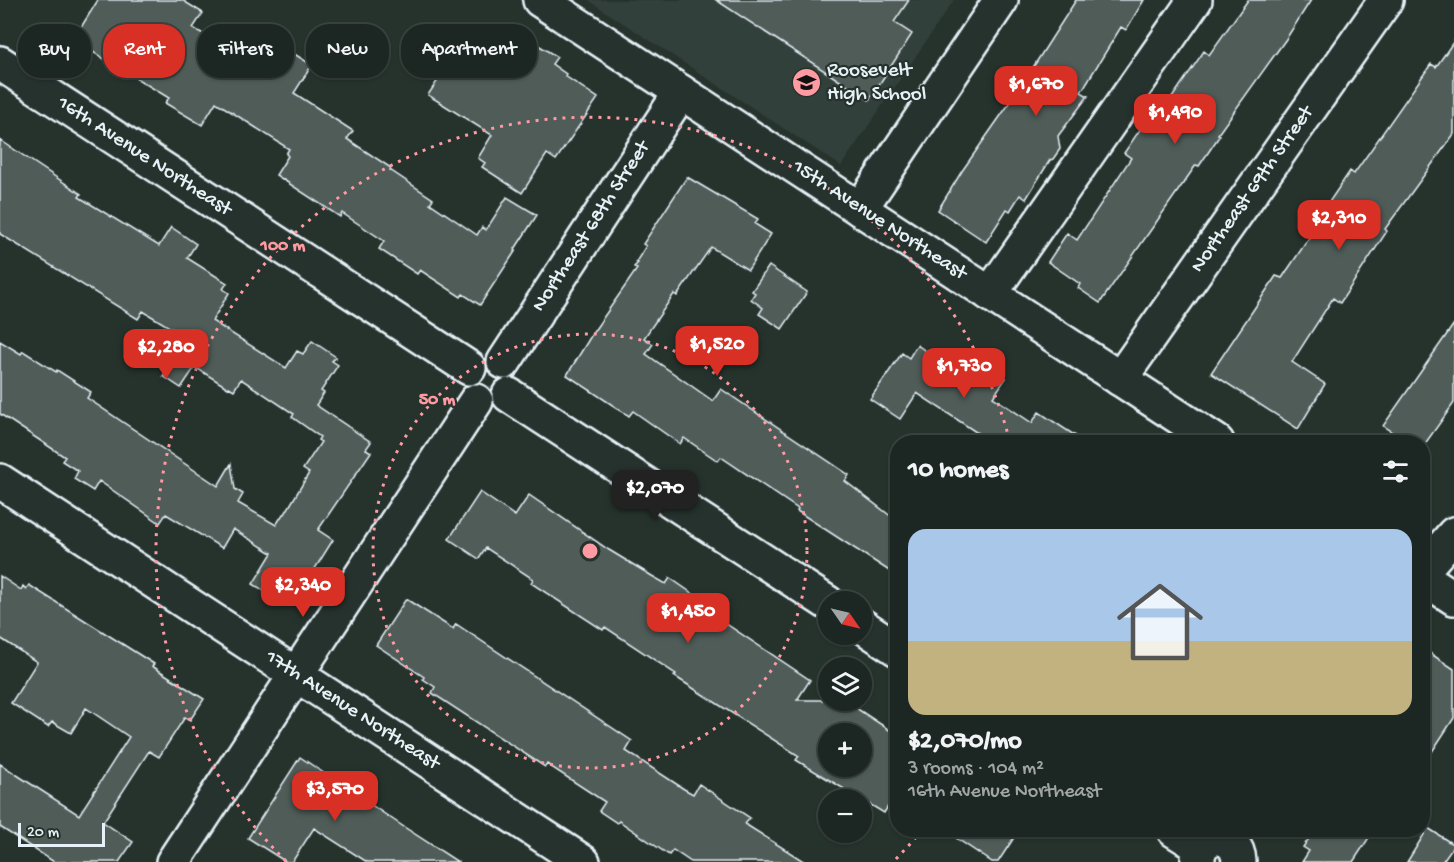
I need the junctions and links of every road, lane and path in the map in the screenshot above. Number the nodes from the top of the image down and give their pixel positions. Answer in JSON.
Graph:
{"nodes":[{"id":1,"x":540,"y":0,"type":"edge"},
{"id":2,"x":1001,"y":0,"type":"edge"},
{"id":3,"x":1195,"y":0,"type":"edge"},
{"id":4,"x":1386,"y":0,"type":"edge"},
{"id":5,"x":0,"y":63,"type":"edge"},
{"id":6,"x":681,"y":92,"type":"junction"},
{"id":7,"x":860,"y":209,"type":"junction"},
{"id":8,"x":990,"y":294,"type":"junction"},
{"id":9,"x":504,"y":362,"type":"junction"},
{"id":10,"x":470,"y":368,"type":"junction"},
{"id":11,"x":1120,"y":379,"type":"junction"},
{"id":12,"x":510,"y":395,"type":"junction"},
{"id":13,"x":476,"y":401,"type":"junction"},
{"id":14,"x":1206,"y":435,"type":"edge"},
{"id":15,"x":0,"y":481,"type":"edge"},
{"id":16,"x":1454,"y":534,"type":"edge"},
{"id":17,"x":1430,"y":562,"type":"edge"},
{"id":18,"x":1430,"y":582,"type":"edge"},
{"id":19,"x":818,"y":596,"type":"edge"},
{"id":20,"x":1454,"y":598,"type":"edge"},
{"id":21,"x":872,"y":632,"type":"edge"},
{"id":22,"x":890,"y":644,"type":"edge"},
{"id":23,"x":296,"y":675,"type":"junction"},
{"id":24,"x":1192,"y":837,"type":"edge"},
{"id":25,"x":1222,"y":849,"type":"edge"},
{"id":26,"x":173,"y":862,"type":"edge"},
{"id":27,"x":583,"y":862,"type":"edge"}],
"edges":[{"from":1,"to":6,"type":"street","name":"15th Avenue Northeast"},
{"from":2,"to":7,"type":"street"},
{"from":3,"to":8,"type":"street"},
{"from":4,"to":11,"type":"street","name":"Northeast 69th Street"},
{"from":5,"to":10,"type":"street","name":"16th Avenue Northeast"},
{"from":6,"to":7,"type":"street","name":"15th Avenue Northeast"},
{"from":6,"to":9,"type":"street","name":"Northeast 68th Street"},
{"from":7,"to":8,"type":"street","name":"15th Avenue Northeast"},
{"from":8,"to":11,"type":"street","name":"15th Avenue Northeast"},
{"from":9,"to":10,"type":"street"},
{"from":9,"to":12,"type":"street"},
{"from":10,"to":13,"type":"street"},
{"from":11,"to":14,"type":"street","name":"15th Avenue Northeast"},
{"from":12,"to":13,"type":"street"},
{"from":12,"to":19,"type":"street"},
{"from":13,"to":23,"type":"street"},
{"from":15,"to":23,"type":"street","name":"17th Avenue Northeast"},
{"from":16,"to":17,"type":"street"},
{"from":18,"to":20,"type":"street"},
{"from":21,"to":22,"type":"street"},
{"from":23,"to":26,"type":"street"},
{"from":23,"to":27,"type":"street","name":"17th Avenue Northeast"},
{"from":24,"to":25,"type":"street"}]}
